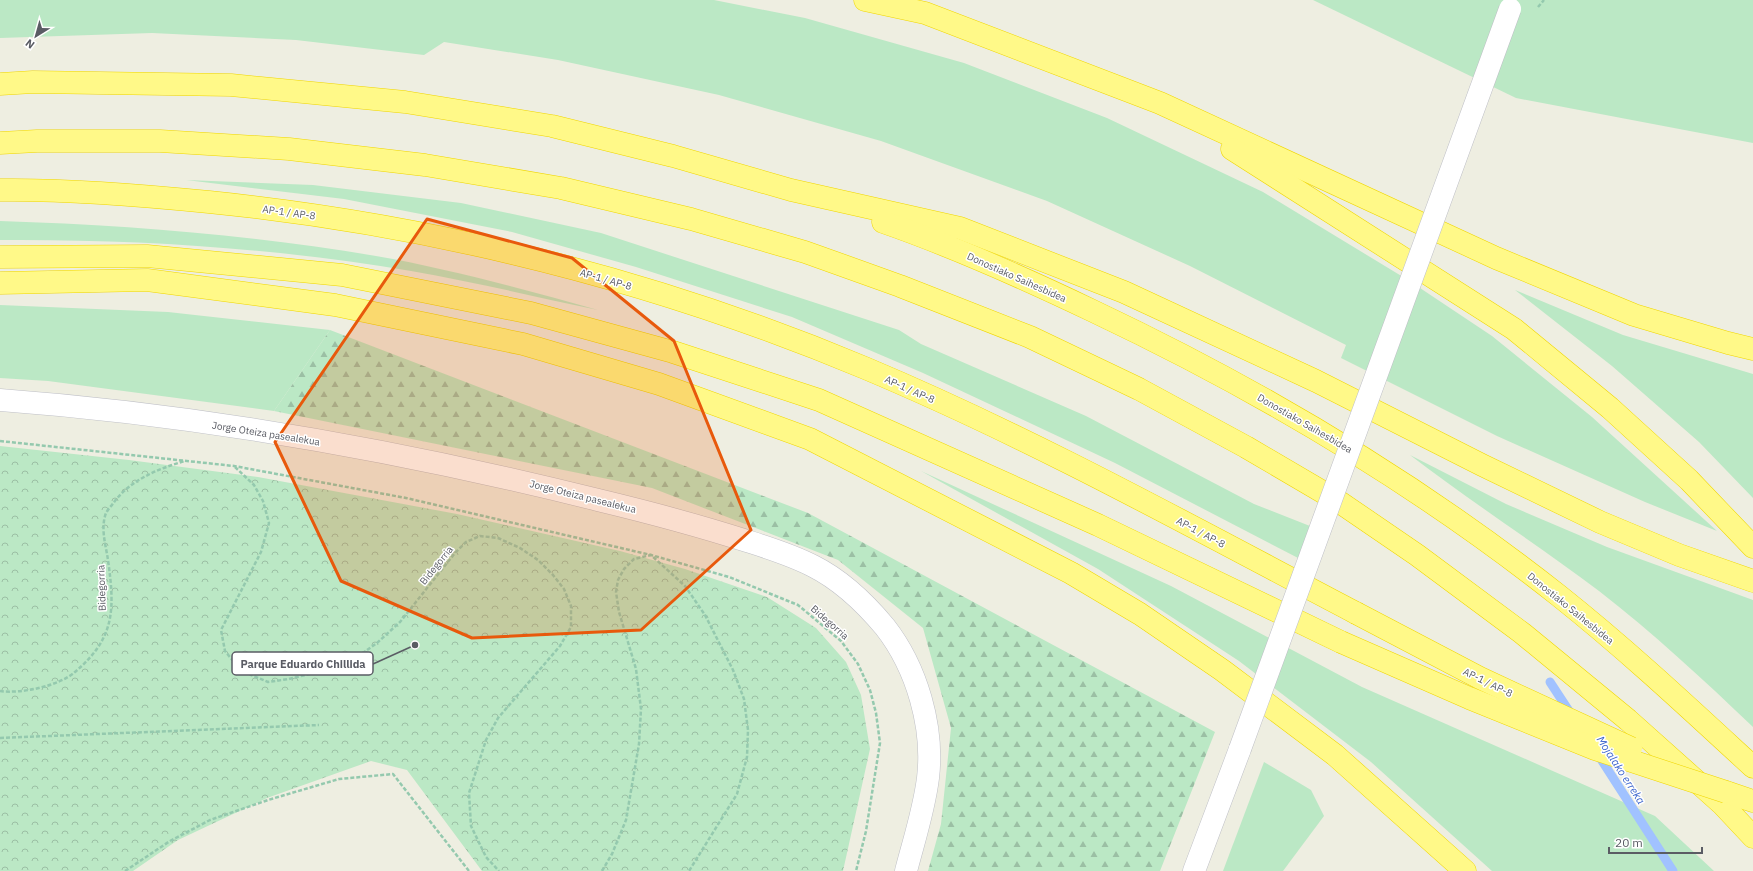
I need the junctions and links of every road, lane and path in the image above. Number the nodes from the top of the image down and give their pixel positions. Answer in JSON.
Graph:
{"nodes":[{"id":1,"x":865,"y":0,"type":"edge"},
{"id":2,"x":1513,"y":3,"type":"edge"},
{"id":3,"x":0,"y":84,"type":"edge"},
{"id":4,"x":1160,"y":103,"type":"junction"},
{"id":5,"x":0,"y":143,"type":"edge"},
{"id":6,"x":0,"y":190,"type":"edge"},
{"id":7,"x":791,"y":190,"type":"junction"},
{"id":8,"x":0,"y":257,"type":"edge"},
{"id":9,"x":0,"y":283,"type":"edge"},
{"id":10,"x":1753,"y":349,"type":"edge"},
{"id":11,"x":0,"y":400,"type":"edge"},
{"id":12,"x":0,"y":441,"type":"edge"},
{"id":13,"x":187,"y":460,"type":"junction"},
{"id":14,"x":234,"y":466,"type":"junction"},
{"id":15,"x":1753,"y":547,"type":"edge"},
{"id":16,"x":651,"y":555,"type":"junction"},
{"id":17,"x":1753,"y":581,"type":"edge"},
{"id":18,"x":0,"y":691,"type":"edge"},
{"id":19,"x":318,"y":725,"type":"dead end"},
{"id":20,"x":0,"y":738,"type":"edge"},
{"id":21,"x":1753,"y":767,"type":"edge"},
{"id":22,"x":1726,"y":792,"type":"junction"},
{"id":23,"x":1753,"y":801,"type":"edge"},
{"id":24,"x":1753,"y":837,"type":"edge"},
{"id":25,"x":125,"y":871,"type":"edge"},
{"id":26,"x":469,"y":871,"type":"edge"},
{"id":27,"x":499,"y":871,"type":"edge"},
{"id":28,"x":602,"y":871,"type":"edge"},
{"id":29,"x":689,"y":871,"type":"edge"},
{"id":30,"x":856,"y":871,"type":"edge"},
{"id":31,"x":906,"y":871,"type":"edge"},
{"id":32,"x":1194,"y":871,"type":"edge"},
{"id":33,"x":1465,"y":871,"type":"edge"}],
"edges":[{"from":1,"to":4,"type":"highway"},
{"from":2,"to":32,"type":"street","bridge":true},
{"from":3,"to":7,"type":"highway"},
{"from":4,"to":10,"type":"highway"},
{"from":4,"to":15,"type":"highway"},
{"from":5,"to":24,"type":"highway"},
{"from":6,"to":22,"type":"highway","name":"AP-1 / AP-8","bridge":true},
{"from":7,"to":17,"type":"highway"},
{"from":7,"to":21,"type":"highway","name":"Donostiako Saihesbidea"},
{"from":8,"to":22,"type":"highway","bridge":true},
{"from":9,"to":33,"type":"highway"},
{"from":11,"to":31,"type":"street","name":"Jorge Oteiza pasealekua"},
{"from":12,"to":13,"type":"path","name":"Bidegorria"},
{"from":13,"to":14,"type":"path","name":"Bidegorria"},
{"from":13,"to":18,"type":"path","name":"Bidegorria"},
{"from":14,"to":16,"type":"path","name":"Bidegorria"},
{"from":14,"to":27,"type":"path","name":"Bidegorria"},
{"from":16,"to":28,"type":"path"},
{"from":16,"to":29,"type":"path"},
{"from":16,"to":30,"type":"path","name":"Bidegorria"},
{"from":19,"to":20,"type":"path"},
{"from":22,"to":23,"type":"highway","name":"AP-1 / AP-8"},
{"from":25,"to":26,"type":"path"}]}
